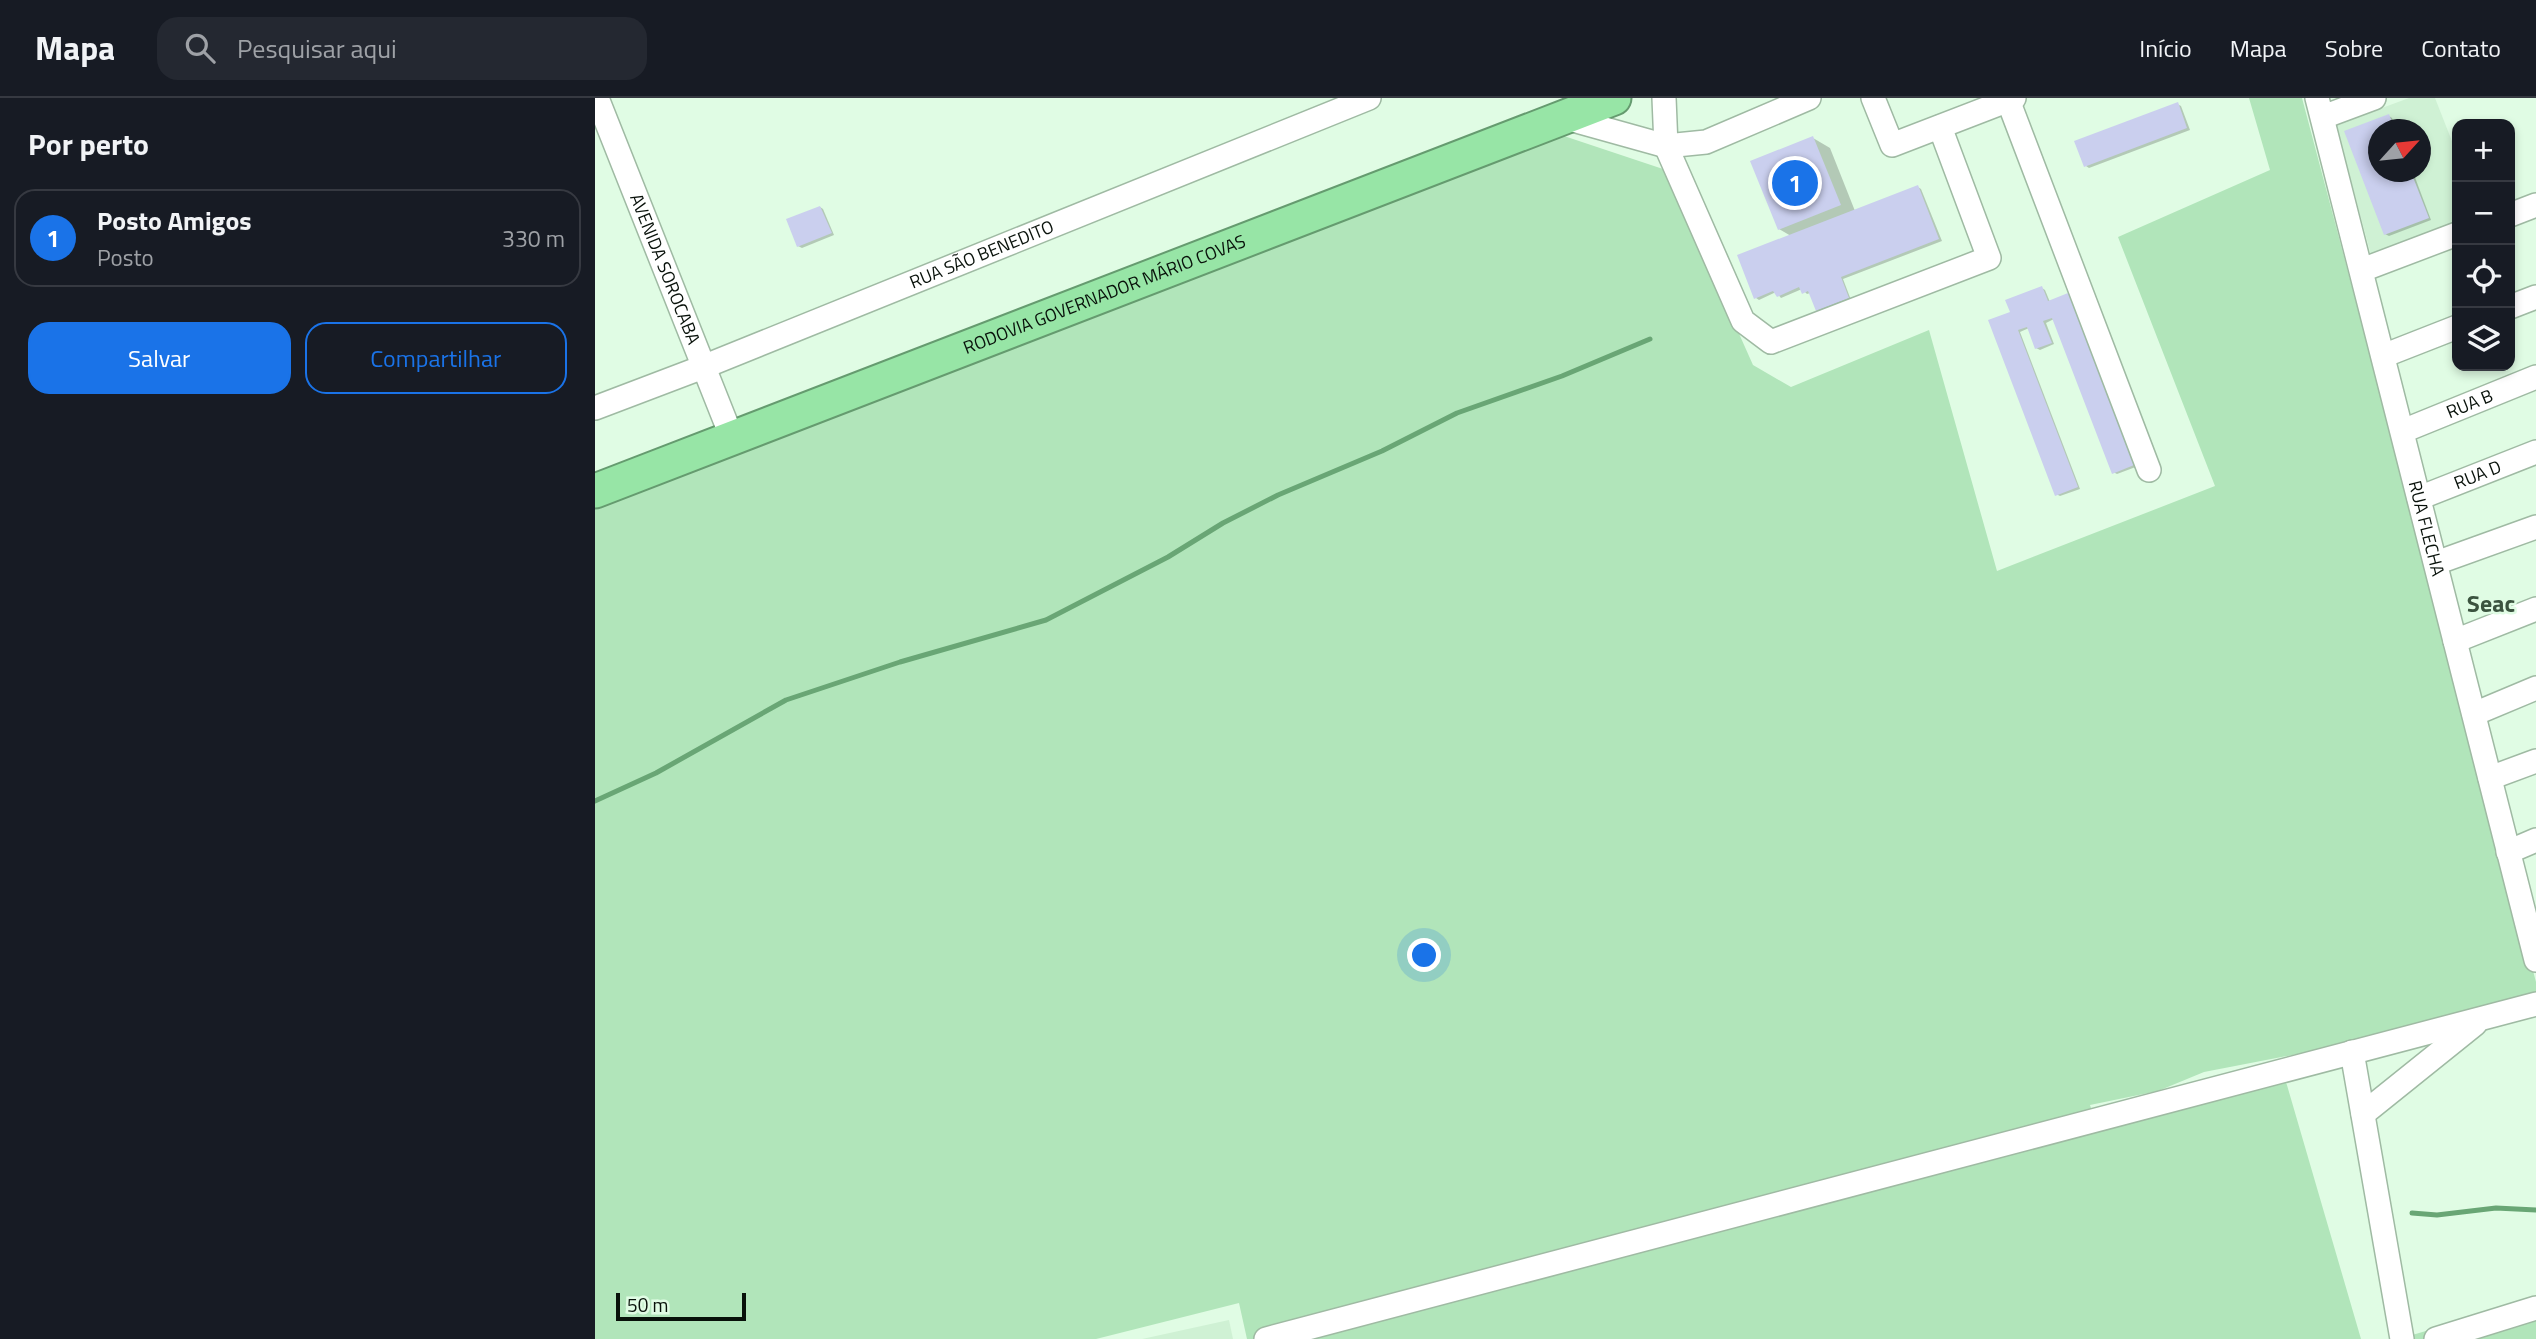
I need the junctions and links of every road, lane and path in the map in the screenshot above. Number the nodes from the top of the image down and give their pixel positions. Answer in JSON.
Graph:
{"nodes":[{"id":1,"x":597,"y":98,"type":"edge"},
{"id":2,"x":1369,"y":98,"type":"edge"},
{"id":3,"x":1614,"y":98,"type":"edge"},
{"id":4,"x":1664,"y":98,"type":"edge"},
{"id":5,"x":1809,"y":98,"type":"edge"},
{"id":6,"x":1873,"y":98,"type":"edge"},
{"id":7,"x":2374,"y":98,"type":"edge"},
{"id":8,"x":2011,"y":99,"type":"edge"},
{"id":9,"x":2320,"y":108,"type":"edge"},
{"id":10,"x":1562,"y":117,"type":"junction"},
{"id":11,"x":1940,"y":127,"type":"junction"},
{"id":12,"x":1666,"y":146,"type":"junction"},
{"id":13,"x":2536,"y":205,"type":"edge"},
{"id":14,"x":2515,"y":213,"type":"edge"},
{"id":15,"x":2452,"y":236,"type":"edge"},
{"id":16,"x":2362,"y":270,"type":"junction"},
{"id":17,"x":2536,"y":297,"type":"edge"},
{"id":18,"x":2515,"y":305,"type":"edge"},
{"id":19,"x":2452,"y":329,"type":"edge"},
{"id":20,"x":2383,"y":356,"type":"junction"},
{"id":21,"x":703,"y":367,"type":"junction"},
{"id":22,"x":2536,"y":377,"type":"edge"},
{"id":23,"x":595,"y":408,"type":"edge"},
{"id":24,"x":2403,"y":431,"type":"junction"},
{"id":25,"x":732,"y":438,"type":"junction"},
{"id":26,"x":2536,"y":452,"type":"edge"},
{"id":27,"x":2150,"y":470,"type":"dead end"},
{"id":28,"x":595,"y":491,"type":"edge"},
{"id":29,"x":2419,"y":498,"type":"junction"},
{"id":30,"x":2536,"y":527,"type":"edge"},
{"id":31,"x":2436,"y":563,"type":"junction"},
{"id":32,"x":2536,"y":609,"type":"edge"},
{"id":33,"x":2455,"y":640,"type":"junction"},
{"id":34,"x":2536,"y":688,"type":"edge"},
{"id":35,"x":2474,"y":714,"type":"junction"},
{"id":36,"x":2536,"y":761,"type":"edge"},
{"id":37,"x":2490,"y":778,"type":"junction"},
{"id":38,"x":2536,"y":840,"type":"edge"},
{"id":39,"x":2508,"y":852,"type":"junction"},
{"id":40,"x":2531,"y":919,"type":"edge"},
{"id":41,"x":2536,"y":960,"type":"edge"},
{"id":42,"x":2536,"y":1004,"type":"edge"},
{"id":43,"x":2483,"y":1018,"type":"junction"},
{"id":44,"x":2353,"y":1052,"type":"junction"},
{"id":45,"x":2363,"y":1114,"type":"junction"},
{"id":46,"x":2536,"y":1308,"type":"edge"},
{"id":47,"x":1266,"y":1339,"type":"edge"},
{"id":48,"x":2402,"y":1339,"type":"edge"},
{"id":49,"x":2436,"y":1339,"type":"edge"}],
"edges":[{"from":1,"to":21,"type":"street","name":"AVENIDA SOROCABA"},
{"from":2,"to":21,"type":"street","name":"RUA SÃO BENEDITO"},
{"from":3,"to":10,"type":"highway","name":"RODOVIA GOVERNADOR MÁRIO COVAS"},
{"from":4,"to":12,"type":"street"},
{"from":5,"to":12,"type":"street"},
{"from":6,"to":11,"type":"street"},
{"from":7,"to":9,"type":"street"},
{"from":8,"to":11,"type":"street"},
{"from":8,"to":27,"type":"street"},
{"from":9,"to":16,"type":"street","name":"RUA FLECHA"},
{"from":10,"to":12,"type":"street"},
{"from":10,"to":25,"type":"highway","name":"RODOVIA GOVERNADOR MÁRIO COVAS"},
{"from":11,"to":12,"type":"street"},
{"from":13,"to":14,"type":"street"},
{"from":15,"to":16,"type":"street"},
{"from":16,"to":20,"type":"street","name":"RUA FLECHA"},
{"from":17,"to":18,"type":"street"},
{"from":19,"to":20,"type":"street"},
{"from":20,"to":24,"type":"street","name":"RUA FLECHA"},
{"from":21,"to":23,"type":"street","name":"RUA SÃO BENEDITO"},
{"from":21,"to":25,"type":"street","name":"AVENIDA SOROCABA"},
{"from":22,"to":24,"type":"street","name":"RUA B"},
{"from":24,"to":29,"type":"street","name":"RUA FLECHA"},
{"from":25,"to":28,"type":"highway","name":"RODOVIA GOVERNADOR MÁRIO COVAS"},
{"from":26,"to":29,"type":"street","name":"RUA D"},
{"from":29,"to":31,"type":"street","name":"RUA FLECHA"},
{"from":30,"to":31,"type":"street"},
{"from":31,"to":33,"type":"street","name":"RUA FLECHA"},
{"from":32,"to":33,"type":"street"},
{"from":33,"to":35,"type":"street","name":"RUA FLECHA"},
{"from":34,"to":35,"type":"street"},
{"from":35,"to":37,"type":"street","name":"RUA FLECHA"},
{"from":36,"to":37,"type":"street"},
{"from":37,"to":39,"type":"street","name":"RUA FLECHA"},
{"from":38,"to":39,"type":"street"},
{"from":39,"to":40,"type":"street","name":"RUA FLECHA"},
{"from":40,"to":41,"type":"street","name":"RUA FLECHA"},
{"from":42,"to":43,"type":"street"},
{"from":43,"to":44,"type":"street"},
{"from":43,"to":45,"type":"street"},
{"from":44,"to":45,"type":"street"},
{"from":44,"to":47,"type":"street"},
{"from":45,"to":48,"type":"street"},
{"from":46,"to":49,"type":"street"}]}
